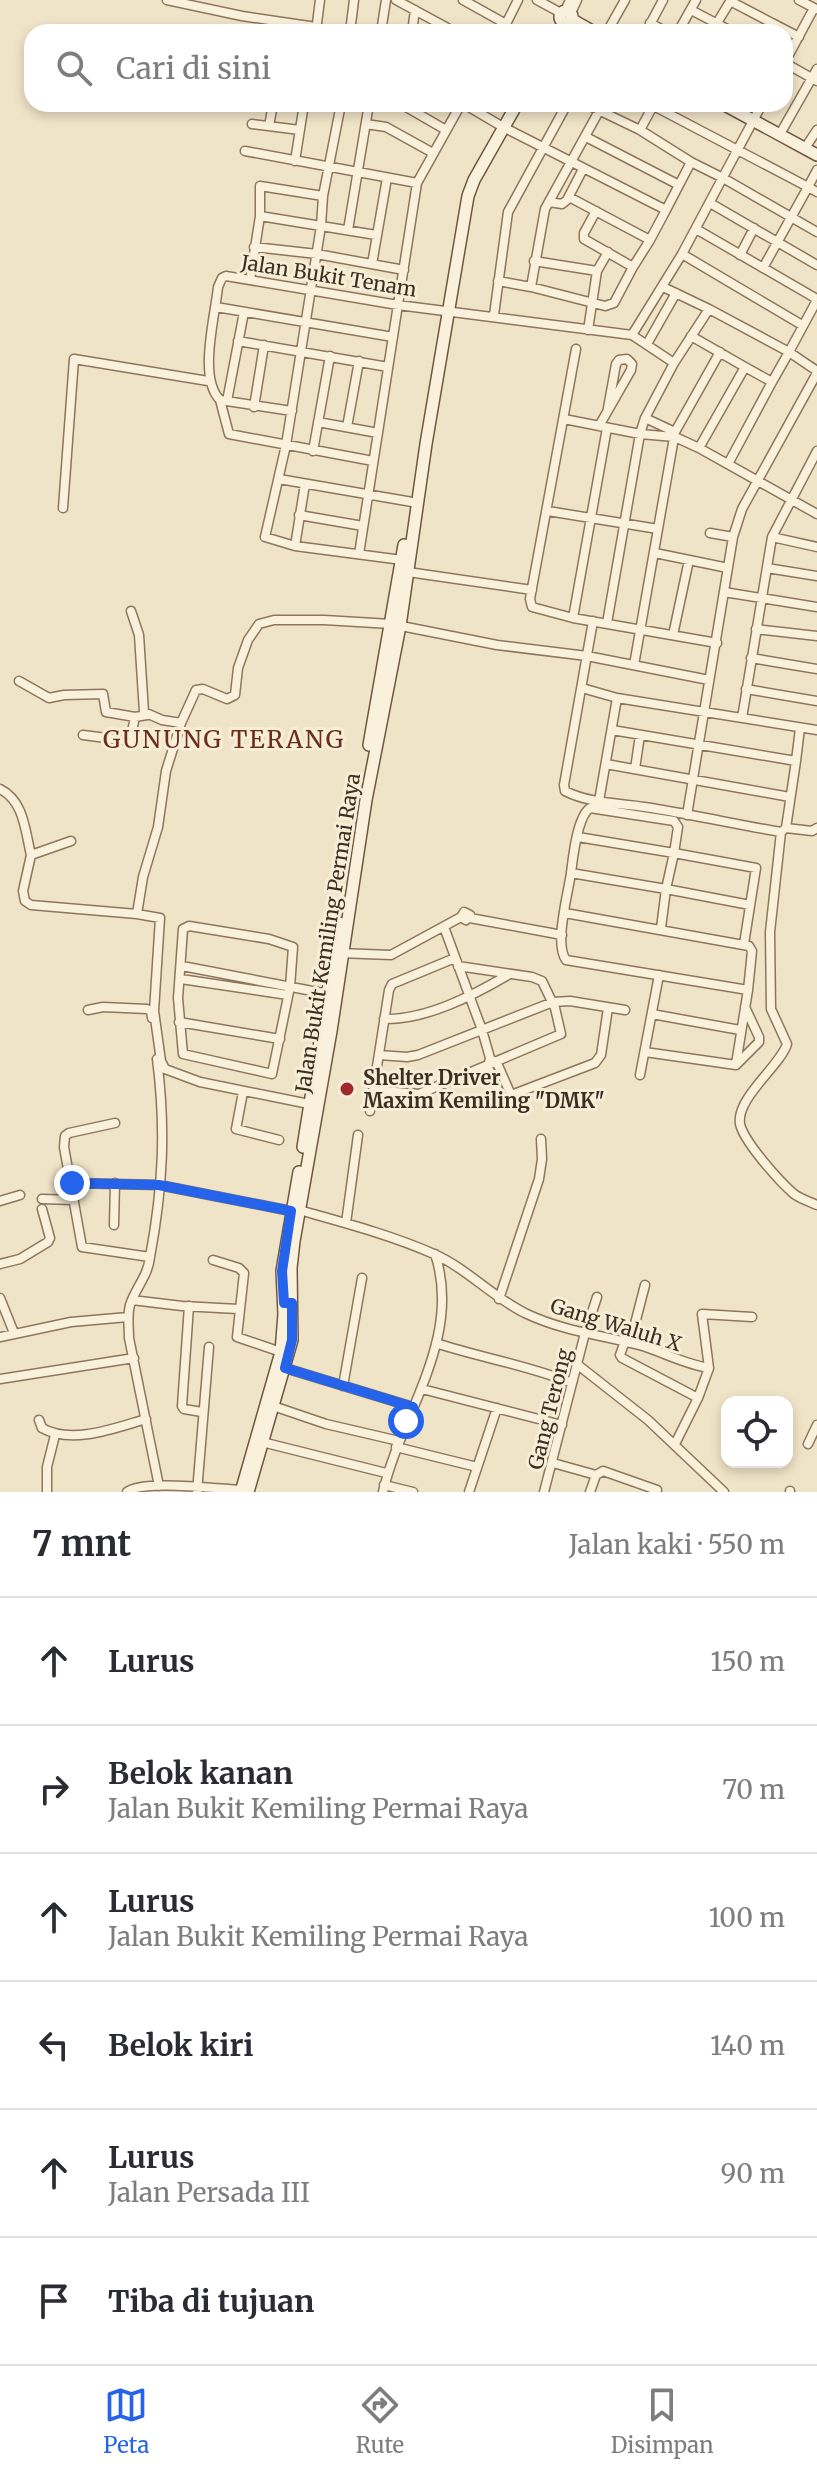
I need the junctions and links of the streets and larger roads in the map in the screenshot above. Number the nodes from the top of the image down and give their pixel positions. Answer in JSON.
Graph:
{"nodes":[{"id":1,"x":167,"y":0,"type":"edge"},
{"id":2,"x":320,"y":0,"type":"edge"},
{"id":3,"x":354,"y":0,"type":"edge"},
{"id":4,"x":386,"y":0,"type":"edge"},
{"id":5,"x":396,"y":0,"type":"edge"},
{"id":6,"x":463,"y":0,"type":"edge"},
{"id":7,"x":518,"y":0,"type":"edge"},
{"id":8,"x":537,"y":0,"type":"edge"},
{"id":9,"x":577,"y":0,"type":"edge"},
{"id":10,"x":625,"y":0,"type":"edge"},
{"id":11,"x":663,"y":0,"type":"edge"},
{"id":12,"x":696,"y":0,"type":"edge"},
{"id":13,"x":730,"y":0,"type":"edge"},
{"id":14,"x":799,"y":0,"type":"edge"},
{"id":15,"x":816,"y":9,"type":"edge"},
{"id":16,"x":415,"y":10,"type":"junction"},
{"id":17,"x":691,"y":10,"type":"junction"},
{"id":18,"x":565,"y":16,"type":"edge"},
{"id":19,"x":717,"y":23,"type":"joint"},
{"id":20,"x":288,"y":24,"type":"edge"},
{"id":21,"x":317,"y":24,"type":"edge"},
{"id":22,"x":351,"y":24,"type":"edge"},
{"id":23,"x":382,"y":24,"type":"edge"},
{"id":24,"x":413,"y":24,"type":"edge"},
{"id":25,"x":440,"y":24,"type":"edge"},
{"id":26,"x":498,"y":24,"type":"edge"},
{"id":27,"x":506,"y":24,"type":"edge"},
{"id":28,"x":612,"y":24,"type":"edge"},
{"id":29,"x":650,"y":24,"type":"edge"},
{"id":30,"x":683,"y":24,"type":"edge"},
{"id":31,"x":763,"y":24,"type":"edge"},
{"id":32,"x":793,"y":35,"type":"edge"},
{"id":33,"x":799,"y":37,"type":"junction"},
{"id":34,"x":793,"y":48,"type":"edge"},
{"id":35,"x":793,"y":67,"type":"edge"},
{"id":36,"x":817,"y":69,"type":"edge"},
{"id":37,"x":814,"y":80,"type":"edge"},
{"id":38,"x":272,"y":112,"type":"edge"},
{"id":39,"x":303,"y":112,"type":"edge"},
{"id":40,"x":340,"y":112,"type":"edge"},
{"id":41,"x":368,"y":112,"type":"edge"},
{"id":42,"x":415,"y":112,"type":"edge"},
{"id":43,"x":458,"y":112,"type":"edge"},
{"id":44,"x":476,"y":112,"type":"edge"},
{"id":45,"x":506,"y":112,"type":"edge"},
{"id":46,"x":511,"y":112,"type":"edge"},
{"id":47,"x":563,"y":112,"type":"edge"},
{"id":48,"x":598,"y":112,"type":"edge"},
{"id":49,"x":601,"y":112,"type":"edge"},
{"id":50,"x":649,"y":112,"type":"edge"},
{"id":51,"x":666,"y":112,"type":"edge"},
{"id":52,"x":739,"y":112,"type":"edge"},
{"id":53,"x":758,"y":112,"type":"edge"},
{"id":54,"x":754,"y":120,"type":"junction"},
{"id":55,"x":252,"y":124,"type":"dead end"},
{"id":56,"x":366,"y":124,"type":"junction"},
{"id":57,"x":269,"y":126,"type":"junction"},
{"id":58,"x":500,"y":126,"type":"junction"},
{"id":59,"x":300,"y":130,"type":"junction"},
{"id":60,"x":446,"y":130,"type":"junction"},
{"id":61,"x":640,"y":130,"type":"junction"},
{"id":62,"x":817,"y":130,"type":"edge"},
{"id":63,"x":780,"y":134,"type":"junction"},
{"id":64,"x":586,"y":137,"type":"junction"},
{"id":65,"x":543,"y":147,"type":"junction"},
{"id":66,"x":805,"y":148,"type":"junction"},
{"id":67,"x":739,"y":149,"type":"junction"},
{"id":68,"x":245,"y":151,"type":"dead end"},
{"id":69,"x":433,"y":153,"type":"junction"},
{"id":70,"x":817,"y":155,"type":"edge"},
{"id":71,"x":295,"y":161,"type":"junction"},
{"id":72,"x":691,"y":162,"type":"junction"},
{"id":73,"x":572,"y":163,"type":"junction"},
{"id":74,"x":330,"y":168,"type":"junction"},
{"id":75,"x":583,"y":169,"type":"junction"},
{"id":76,"x":817,"y":170,"type":"edge"},
{"id":77,"x":357,"y":173,"type":"junction"},
{"id":78,"x":387,"y":178,"type":"junction"},
{"id":79,"x":723,"y":178,"type":"junction"},
{"id":80,"x":417,"y":183,"type":"junction"},
{"id":81,"x":679,"y":185,"type":"junction"},
{"id":82,"x":808,"y":187,"type":"junction"},
{"id":83,"x":817,"y":192,"type":"edge"},
{"id":84,"x":323,"y":196,"type":"junction"},
{"id":85,"x":569,"y":197,"type":"junction"},
{"id":86,"x":549,"y":202,"type":"junction"},
{"id":87,"x":710,"y":203,"type":"junction"},
{"id":88,"x":666,"y":210,"type":"junction"},
{"id":89,"x":596,"y":211,"type":"junction"},
{"id":90,"x":260,"y":216,"type":"junction"},
{"id":91,"x":790,"y":216,"type":"junction"},
{"id":92,"x":321,"y":226,"type":"junction"},
{"id":93,"x":754,"y":228,"type":"junction"},
{"id":94,"x":696,"y":229,"type":"junction"},
{"id":95,"x":348,"y":230,"type":"junction"},
{"id":96,"x":817,"y":232,"type":"edge"},
{"id":97,"x":376,"y":235,"type":"junction"},
{"id":98,"x":650,"y":240,"type":"junction"},
{"id":99,"x":778,"y":242,"type":"junction"},
{"id":100,"x":254,"y":247,"type":"junction"},
{"id":101,"x":608,"y":252,"type":"junction"},
{"id":102,"x":317,"y":254,"type":"junction"},
{"id":103,"x":682,"y":254,"type":"junction"},
{"id":104,"x":740,"y":255,"type":"junction"},
{"id":105,"x":534,"y":261,"type":"junction"},
{"id":106,"x":372,"y":264,"type":"junction"},
{"id":107,"x":817,"y":265,"type":"edge"},
{"id":108,"x":633,"y":267,"type":"junction"},
{"id":109,"x":763,"y":268,"type":"junction"},
{"id":110,"x":404,"y":270,"type":"junction"},
{"id":111,"x":597,"y":271,"type":"junction"},
{"id":112,"x":250,"y":280,"type":"junction"},
{"id":113,"x":498,"y":281,"type":"junction"},
{"id":114,"x":531,"y":287,"type":"junction"},
{"id":115,"x":663,"y":287,"type":"junction"},
{"id":116,"x":312,"y":289,"type":"junction"},
{"id":117,"x":676,"y":293,"type":"junction"},
{"id":118,"x":817,"y":299,"type":"edge"},
{"id":119,"x":592,"y":303,"type":"junction"},
{"id":120,"x":398,"y":305,"type":"junction"},
{"id":121,"x":216,"y":307,"type":"junction"},
{"id":122,"x":709,"y":309,"type":"junction"},
{"id":123,"x":244,"y":312,"type":"junction"},
{"id":124,"x":447,"y":312,"type":"junction"},
{"id":125,"x":494,"y":315,"type":"junction"},
{"id":126,"x":307,"y":323,"type":"junction"},
{"id":127,"x":802,"y":325,"type":"junction"},
{"id":128,"x":588,"y":330,"type":"junction"},
{"id":129,"x":632,"y":335,"type":"junction"},
{"id":130,"x":691,"y":336,"type":"junction"},
{"id":131,"x":393,"y":337,"type":"junction"},
{"id":132,"x":238,"y":341,"type":"junction"},
{"id":133,"x":647,"y":344,"type":"junction"},
{"id":134,"x":264,"y":345,"type":"junction"},
{"id":135,"x":576,"y":349,"type":"dead end"},
{"id":136,"x":302,"y":351,"type":"junction"},
{"id":137,"x":720,"y":352,"type":"junction"},
{"id":138,"x":789,"y":352,"type":"junction"},
{"id":139,"x":330,"y":356,"type":"junction"},
{"id":140,"x":359,"y":361,"type":"junction"},
{"id":141,"x":674,"y":363,"type":"junction"},
{"id":142,"x":388,"y":367,"type":"junction"},
{"id":143,"x":745,"y":367,"type":"junction"},
{"id":144,"x":817,"y":372,"type":"edge"},
{"id":145,"x":208,"y":381,"type":"junction"},
{"id":146,"x":772,"y":382,"type":"junction"},
{"id":147,"x":223,"y":401,"type":"junction"},
{"id":148,"x":254,"y":407,"type":"junction"},
{"id":149,"x":608,"y":408,"type":"junction"},
{"id":150,"x":292,"y":411,"type":"junction"},
{"id":151,"x":645,"y":418,"type":"junction"},
{"id":152,"x":564,"y":419,"type":"junction"},
{"id":153,"x":318,"y":422,"type":"junction"},
{"id":154,"x":347,"y":427,"type":"junction"},
{"id":155,"x":603,"y":427,"type":"junction"},
{"id":156,"x":378,"y":433,"type":"junction"},
{"id":157,"x":640,"y":434,"type":"junction"},
{"id":158,"x":675,"y":434,"type":"junction"},
{"id":159,"x":286,"y":445,"type":"junction"},
{"id":160,"x":699,"y":448,"type":"junction"},
{"id":161,"x":313,"y":451,"type":"junction"},
{"id":162,"x":817,"y":451,"type":"edge"},
{"id":163,"x":373,"y":461,"type":"junction"},
{"id":164,"x":728,"y":464,"type":"junction"},
{"id":165,"x":279,"y":479,"type":"junction"},
{"id":166,"x":757,"y":480,"type":"junction"},
{"id":167,"x":305,"y":484,"type":"junction"},
{"id":168,"x":368,"y":494,"type":"junction"},
{"id":169,"x":790,"y":498,"type":"junction"},
{"id":170,"x":415,"y":502,"type":"junction"},
{"id":171,"x":63,"y":508,"type":"dead end"},
{"id":172,"x":548,"y":511,"type":"junction"},
{"id":173,"x":817,"y":514,"type":"edge"},
{"id":174,"x":299,"y":515,"type":"junction"},
{"id":175,"x":591,"y":518,"type":"junction"},
{"id":176,"x":625,"y":523,"type":"junction"},
{"id":177,"x":363,"y":526,"type":"junction"},
{"id":178,"x":658,"y":529,"type":"junction"},
{"id":179,"x":710,"y":533,"type":"dead end"},
{"id":180,"x":733,"y":537,"type":"junction"},
{"id":181,"x":772,"y":537,"type":"junction"},
{"id":182,"x":295,"y":546,"type":"junction"},
{"id":183,"x":817,"y":547,"type":"edge"},
{"id":184,"x":655,"y":553,"type":"junction"},
{"id":185,"x":359,"y":554,"type":"junction"},
{"id":186,"x":402,"y":560,"type":"junction"},
{"id":187,"x":689,"y":560,"type":"junction"},
{"id":188,"x":728,"y":568,"type":"junction"},
{"id":189,"x":767,"y":568,"type":"junction"},
{"id":190,"x":408,"y":572,"type":"junction"},
{"id":191,"x":817,"y":576,"type":"edge"},
{"id":192,"x":532,"y":590,"type":"junction"},
{"id":193,"x":724,"y":592,"type":"junction"},
{"id":194,"x":761,"y":599,"type":"junction"},
{"id":195,"x":817,"y":607,"type":"edge"},
{"id":196,"x":131,"y":611,"type":"dead end"},
{"id":197,"x":573,"y":618,"type":"junction"},
{"id":198,"x":593,"y":621,"type":"junction"},
{"id":199,"x":607,"y":623,"type":"junction"},
{"id":200,"x":395,"y":625,"type":"junction"},
{"id":201,"x":641,"y":629,"type":"junction"},
{"id":202,"x":756,"y":629,"type":"junction"},
{"id":203,"x":673,"y":635,"type":"junction"},
{"id":204,"x":817,"y":636,"type":"edge"},
{"id":205,"x":717,"y":643,"type":"junction"},
{"id":206,"x":587,"y":656,"type":"junction"},
{"id":207,"x":751,"y":658,"type":"junction"},
{"id":208,"x":634,"y":665,"type":"junction"},
{"id":209,"x":817,"y":669,"type":"edge"},
{"id":210,"x":709,"y":680,"type":"junction"},
{"id":211,"x":19,"y":681,"type":"dead end"},
{"id":212,"x":582,"y":688,"type":"junction"},
{"id":213,"x":746,"y":689,"type":"junction"},
{"id":214,"x":617,"y":698,"type":"junction"},
{"id":215,"x":817,"y":701,"type":"edge"},
{"id":216,"x":704,"y":711,"type":"junction"},
{"id":217,"x":147,"y":715,"type":"junction"},
{"id":218,"x":135,"y":717,"type":"junction"},
{"id":219,"x":742,"y":718,"type":"junction"},
{"id":220,"x":181,"y":723,"type":"junction"},
{"id":221,"x":800,"y":728,"type":"junction"},
{"id":222,"x":612,"y":730,"type":"junction"},
{"id":223,"x":817,"y":730,"type":"edge"},
{"id":224,"x":83,"y":735,"type":"dead end"},
{"id":225,"x":640,"y":735,"type":"junction"},
{"id":226,"x":700,"y":743,"type":"junction"},
{"id":227,"x":796,"y":761,"type":"junction"},
{"id":228,"x":606,"y":764,"type":"junction"},
{"id":229,"x":635,"y":769,"type":"junction"},
{"id":230,"x":693,"y":778,"type":"junction"},
{"id":231,"x":0,"y":789,"type":"edge"},
{"id":232,"x":790,"y":797,"type":"junction"},
{"id":233,"x":599,"y":801,"type":"junction"},
{"id":234,"x":687,"y":815,"type":"junction"},
{"id":235,"x":817,"y":828,"type":"edge"},
{"id":236,"x":784,"y":830,"type":"junction"},
{"id":237,"x":578,"y":837,"type":"junction"},
{"id":238,"x":71,"y":841,"type":"dead end"},
{"id":239,"x":674,"y":853,"type":"junction"},
{"id":240,"x":31,"y":855,"type":"junction"},
{"id":241,"x":571,"y":873,"type":"junction"},
{"id":242,"x":666,"y":889,"type":"junction"},
{"id":243,"x":750,"y":905,"type":"junction"},
{"id":244,"x":565,"y":913,"type":"junction"},
{"id":245,"x":137,"y":914,"type":"junction"},
{"id":246,"x":444,"y":927,"type":"junction"},
{"id":247,"x":661,"y":928,"type":"junction"},
{"id":248,"x":562,"y":935,"type":"junction"},
{"id":249,"x":744,"y":944,"type":"junction"},
{"id":250,"x":338,"y":952,"type":"junction"},
{"id":251,"x":457,"y":962,"type":"junction"},
{"id":252,"x":182,"y":966,"type":"junction"},
{"id":253,"x":509,"y":975,"type":"junction"},
{"id":254,"x":659,"y":975,"type":"junction"},
{"id":255,"x":181,"y":979,"type":"junction"},
{"id":256,"x":234,"y":980,"type":"junction"},
{"id":257,"x":748,"y":990,"type":"junction"},
{"id":258,"x":289,"y":991,"type":"junction"},
{"id":259,"x":328,"y":994,"type":"junction"},
{"id":260,"x":469,"y":995,"type":"junction"},
{"id":261,"x":553,"y":1002,"type":"junction"},
{"id":262,"x":745,"y":1007,"type":"junction"},
{"id":263,"x":608,"y":1008,"type":"junction"},
{"id":264,"x":88,"y":1010,"type":"dead end"},
{"id":265,"x":625,"y":1010,"type":"dead end"},
{"id":266,"x":652,"y":1014,"type":"junction"},
{"id":267,"x":384,"y":1019,"type":"junction"},
{"id":268,"x":179,"y":1022,"type":"junction"},
{"id":269,"x":482,"y":1030,"type":"junction"},
{"id":270,"x":740,"y":1030,"type":"junction"},
{"id":271,"x":280,"y":1039,"type":"junction"},
{"id":272,"x":645,"y":1052,"type":"junction"},
{"id":273,"x":379,"y":1055,"type":"junction"},
{"id":274,"x":492,"y":1063,"type":"junction"},
{"id":275,"x":736,"y":1065,"type":"junction"},
{"id":276,"x":640,"y":1075,"type":"dead end"},
{"id":277,"x":373,"y":1090,"type":"junction"},
{"id":278,"x":243,"y":1092,"type":"junction"},
{"id":279,"x":314,"y":1105,"type":"junction"},
{"id":280,"x":370,"y":1111,"type":"dead end"},
{"id":281,"x":115,"y":1123,"type":"dead end"},
{"id":282,"x":358,"y":1135,"type":"dead end"},
{"id":283,"x":541,"y":1139,"type":"dead end"},
{"id":284,"x":279,"y":1140,"type":"dead end"},
{"id":285,"x":72,"y":1183,"type":"junction"},
{"id":286,"x":115,"y":1183,"type":"junction"},
{"id":287,"x":159,"y":1185,"type":"junction"},
{"id":288,"x":20,"y":1195,"type":"dead end"},
{"id":289,"x":74,"y":1200,"type":"junction"},
{"id":290,"x":0,"y":1201,"type":"edge"},
{"id":291,"x":817,"y":1205,"type":"edge"},
{"id":292,"x":295,"y":1210,"type":"junction"},
{"id":293,"x":346,"y":1223,"type":"junction"},
{"id":294,"x":114,"y":1225,"type":"dead end"},
{"id":295,"x":435,"y":1254,"type":"junction"},
{"id":296,"x":150,"y":1257,"type":"junction"},
{"id":297,"x":213,"y":1260,"type":"dead end"},
{"id":298,"x":0,"y":1264,"type":"edge"},
{"id":299,"x":362,"y":1278,"type":"dead end"},
{"id":300,"x":645,"y":1285,"type":"dead end"},
{"id":301,"x":597,"y":1297,"type":"dead end"},
{"id":302,"x":0,"y":1298,"type":"edge"},
{"id":303,"x":499,"y":1299,"type":"junction"},
{"id":304,"x":132,"y":1300,"type":"junction"},
{"id":305,"x":288,"y":1303,"type":"junction"},
{"id":306,"x":189,"y":1306,"type":"junction"},
{"id":307,"x":238,"y":1309,"type":"junction"},
{"id":308,"x":128,"y":1317,"type":"junction"},
{"id":309,"x":752,"y":1317,"type":"dead end"},
{"id":310,"x":14,"y":1333,"type":"junction"},
{"id":311,"x":585,"y":1333,"type":"junction"},
{"id":312,"x":0,"y":1337,"type":"edge"},
{"id":313,"x":627,"y":1342,"type":"junction"},
{"id":314,"x":436,"y":1343,"type":"junction"},
{"id":315,"x":209,"y":1347,"type":"dead end"},
{"id":316,"x":281,"y":1352,"type":"junction"},
{"id":317,"x":134,"y":1358,"type":"junction"},
{"id":318,"x":578,"y":1365,"type":"junction"},
{"id":319,"x":285,"y":1368,"type":"junction"},
{"id":320,"x":709,"y":1368,"type":"junction"},
{"id":321,"x":0,"y":1379,"type":"edge"},
{"id":322,"x":572,"y":1383,"type":"junction"},
{"id":323,"x":343,"y":1386,"type":"junction"},
{"id":324,"x":422,"y":1389,"type":"junction"},
{"id":325,"x":698,"y":1398,"type":"junction"},
{"id":326,"x":273,"y":1406,"type":"junction"},
{"id":327,"x":413,"y":1407,"type":"junction"},
{"id":328,"x":497,"y":1408,"type":"junction"},
{"id":329,"x":202,"y":1412,"type":"junction"},
{"id":330,"x":146,"y":1419,"type":"junction"},
{"id":331,"x":39,"y":1420,"type":"dead end"},
{"id":332,"x":562,"y":1425,"type":"junction"},
{"id":333,"x":817,"y":1425,"type":"edge"},
{"id":334,"x":55,"y":1435,"type":"junction"},
{"id":335,"x":262,"y":1442,"type":"junction"},
{"id":336,"x":397,"y":1444,"type":"junction"},
{"id":337,"x":675,"y":1444,"type":"junction"},
{"id":338,"x":808,"y":1444,"type":"dead end"},
{"id":339,"x":553,"y":1463,"type":"junction"},
{"id":340,"x":477,"y":1467,"type":"junction"},
{"id":341,"x":386,"y":1473,"type":"junction"},
{"id":342,"x":596,"y":1475,"type":"junction"},
{"id":343,"x":159,"y":1486,"type":"junction"},
{"id":344,"x":383,"y":1489,"type":"edge"},
{"id":345,"x":197,"y":1490,"type":"edge"},
{"id":346,"x":657,"y":1490,"type":"edge"},
{"id":347,"x":244,"y":1491,"type":"edge"},
{"id":348,"x":47,"y":1492,"type":"edge"},
{"id":349,"x":127,"y":1492,"type":"edge"},
{"id":350,"x":413,"y":1492,"type":"edge"},
{"id":351,"x":469,"y":1492,"type":"edge"},
{"id":352,"x":544,"y":1492,"type":"edge"},
{"id":353,"x":590,"y":1492,"type":"edge"},
{"id":354,"x":724,"y":1492,"type":"edge"}],
"edges":[{"from":1,"to":20,"type":"street"},
{"from":2,"to":21,"type":"street"},
{"from":3,"to":22,"type":"street"},
{"from":4,"to":23,"type":"street"},
{"from":5,"to":16,"type":"street"},
{"from":6,"to":26,"type":"street"},
{"from":7,"to":27,"type":"street"},
{"from":8,"to":18,"type":"street"},
{"from":9,"to":18,"type":"street"},
{"from":10,"to":28,"type":"street"},
{"from":11,"to":29,"type":"street"},
{"from":12,"to":17,"type":"street"},
{"from":13,"to":19,"type":"street"},
{"from":13,"to":31,"type":"street"},
{"from":14,"to":15,"type":"street"},
{"from":15,"to":33,"type":"street"},
{"from":16,"to":24,"type":"street"},
{"from":16,"to":25,"type":"street"},
{"from":17,"to":19,"type":"street"},
{"from":17,"to":30,"type":"street"},
{"from":32,"to":33,"type":"street"},
{"from":33,"to":34,"type":"street"},
{"from":35,"to":37,"type":"street"},
{"from":36,"to":37,"type":"street"},
{"from":37,"to":63,"type":"street"},
{"from":38,"to":57,"type":"street"},
{"from":39,"to":59,"type":"street"},
{"from":40,"to":74,"type":"street"},
{"from":41,"to":56,"type":"street"},
{"from":42,"to":60,"type":"street"},
{"from":43,"to":60,"type":"street"},
{"from":44,"to":58,"type":"street"},
{"from":45,"to":58,"type":"street","name":"Jalan Bukit Kemiling Permai Raya"},
{"from":46,"to":58,"type":"street","name":"Jalan Bukit Kemiling Permai Raya"},
{"from":47,"to":65,"type":"street"},
{"from":48,"to":64,"type":"street"},
{"from":49,"to":61,"type":"street"},
{"from":50,"to":61,"type":"street"},
{"from":51,"to":67,"type":"street"},
{"from":52,"to":54,"type":"street"},
{"from":53,"to":54,"type":"street"},
{"from":54,"to":63,"type":"street"},
{"from":54,"to":67,"type":"street"},
{"from":55,"to":57,"type":"street"},
{"from":56,"to":69,"type":"street"},
{"from":56,"to":77,"type":"street"},
{"from":57,"to":59,"type":"street"},
{"from":58,"to":65,"type":"street"},
{"from":58,"to":124,"type":"street","name":"Jalan Bukit Kemiling Permai Raya"},
{"from":59,"to":71,"type":"street"},
{"from":60,"to":69,"type":"street"},
{"from":61,"to":72,"type":"street"},
{"from":62,"to":66,"type":"street"},
{"from":63,"to":66,"type":"street"},
{"from":64,"to":73,"type":"street"},
{"from":64,"to":81,"type":"street"},
{"from":65,"to":73,"type":"street"},
{"from":65,"to":113,"type":"street"},
{"from":66,"to":70,"type":"street"},
{"from":67,"to":79,"type":"street"},
{"from":67,"to":82,"type":"street"},
{"from":68,"to":71,"type":"street"},
{"from":69,"to":80,"type":"street"},
{"from":71,"to":74,"type":"street"},
{"from":72,"to":79,"type":"street"},
{"from":72,"to":81,"type":"street"},
{"from":73,"to":75,"type":"street"},
{"from":73,"to":86,"type":"street"},
{"from":74,"to":77,"type":"street"},
{"from":74,"to":84,"type":"street"},
{"from":75,"to":85,"type":"street"},
{"from":75,"to":88,"type":"street"},
{"from":76,"to":82,"type":"street"},
{"from":77,"to":78,"type":"street"},
{"from":77,"to":95,"type":"street"},
{"from":78,"to":80,"type":"street"},
{"from":78,"to":97,"type":"street"},
{"from":79,"to":87,"type":"street"},
{"from":79,"to":91,"type":"street"},
{"from":80,"to":110,"type":"street"},
{"from":81,"to":88,"type":"street"},
{"from":82,"to":83,"type":"street"},
{"from":82,"to":91,"type":"street"},
{"from":84,"to":90,"type":"street"},
{"from":84,"to":92,"type":"street"},
{"from":85,"to":86,"type":"street"},
{"from":85,"to":89,"type":"street"},
{"from":86,"to":105,"type":"street"},
{"from":87,"to":93,"type":"street"},
{"from":87,"to":94,"type":"street"},
{"from":88,"to":98,"type":"street"},
{"from":89,"to":98,"type":"street"},
{"from":89,"to":101,"type":"street"},
{"from":90,"to":92,"type":"street"},
{"from":90,"to":100,"type":"street"},
{"from":91,"to":96,"type":"street"},
{"from":91,"to":99,"type":"street"},
{"from":92,"to":95,"type":"street"},
{"from":92,"to":102,"type":"street"},
{"from":93,"to":99,"type":"street"},
{"from":93,"to":104,"type":"street"},
{"from":94,"to":103,"type":"street"},
{"from":94,"to":104,"type":"street"},
{"from":95,"to":97,"type":"street"},
{"from":97,"to":106,"type":"street"},
{"from":98,"to":108,"type":"street"},
{"from":99,"to":107,"type":"street"},
{"from":99,"to":109,"type":"street"},
{"from":100,"to":102,"type":"street"},
{"from":100,"to":112,"type":"street"},
{"from":101,"to":108,"type":"street"},
{"from":101,"to":111,"type":"street"},
{"from":102,"to":106,"type":"street"},
{"from":102,"to":116,"type":"street"},
{"from":103,"to":115,"type":"street"},
{"from":103,"to":127,"type":"street"},
{"from":104,"to":109,"type":"street"},
{"from":105,"to":111,"type":"street"},
{"from":105,"to":114,"type":"street"},
{"from":106,"to":110,"type":"street"},
{"from":108,"to":119,"type":"street"},
{"from":109,"to":118,"type":"street"},
{"from":110,"to":120,"type":"street"},
{"from":111,"to":119,"type":"street"},
{"from":112,"to":116,"type":"street","name":"Jalan Bukit Tenam"},
{"from":112,"to":121,"type":"street","name":"Jalan Bukit Tenam"},
{"from":113,"to":114,"type":"street"},
{"from":113,"to":125,"type":"street"},
{"from":114,"to":119,"type":"street"},
{"from":115,"to":117,"type":"street"},
{"from":115,"to":129,"type":"street"},
{"from":116,"to":120,"type":"street","name":"Jalan Bukit Tenam"},
{"from":116,"to":126,"type":"street"},
{"from":117,"to":122,"type":"street"},
{"from":117,"to":133,"type":"street"},
{"from":118,"to":127,"type":"street"},
{"from":119,"to":128,"type":"street"},
{"from":120,"to":124,"type":"street","name":"Jalan Bukit Tenam"},
{"from":120,"to":131,"type":"street"},
{"from":121,"to":123,"type":"street"},
{"from":121,"to":145,"type":"street","name":"Jalan Bukit Tenam"},
{"from":122,"to":130,"type":"street"},
{"from":122,"to":138,"type":"street"},
{"from":123,"to":126,"type":"street"},
{"from":123,"to":132,"type":"street"},
{"from":124,"to":125,"type":"street","name":"Jalan Bukit Tenam"},
{"from":124,"to":170,"type":"street","name":"Jalan Bukit Kemiling Permai Raya"},
{"from":125,"to":128,"type":"street","name":"Jalan Bukit Tenam"},
{"from":126,"to":131,"type":"street"},
{"from":126,"to":136,"type":"street"},
{"from":127,"to":138,"type":"street"},
{"from":128,"to":129,"type":"street","name":"Jalan Bukit Tenam"},
{"from":129,"to":133,"type":"street"},
{"from":130,"to":137,"type":"street"},
{"from":130,"to":141,"type":"street"},
{"from":131,"to":142,"type":"street"},
{"from":132,"to":134,"type":"street"},
{"from":132,"to":147,"type":"street"},
{"from":133,"to":141,"type":"street"},
{"from":134,"to":136,"type":"street"},
{"from":134,"to":148,"type":"street"},
{"from":135,"to":152,"type":"street"},
{"from":136,"to":139,"type":"street"},
{"from":136,"to":150,"type":"street"},
{"from":137,"to":143,"type":"street"},
{"from":137,"to":158,"type":"street"},
{"from":138,"to":144,"type":"street"},
{"from":138,"to":146,"type":"street"},
{"from":139,"to":140,"type":"street"},
{"from":139,"to":153,"type":"street"},
{"from":140,"to":142,"type":"street"},
{"from":140,"to":154,"type":"street"},
{"from":141,"to":151,"type":"street"},
{"from":142,"to":156,"type":"street"},
{"from":143,"to":146,"type":"street"},
{"from":143,"to":160,"type":"street"},
{"from":144,"to":166,"type":"street"},
{"from":145,"to":147,"type":"street"},
{"from":145,"to":171,"type":"street"},
{"from":146,"to":164,"type":"street"},
{"from":147,"to":148,"type":"street"},
{"from":147,"to":159,"type":"street"},
{"from":148,"to":150,"type":"street"},
{"from":149,"to":149,"type":"street"},
{"from":149,"to":155,"type":"street"},
{"from":150,"to":159,"type":"street"},
{"from":151,"to":157,"type":"street"},
{"from":151,"to":158,"type":"street"},
{"from":152,"to":155,"type":"street"},
{"from":152,"to":172,"type":"street"},
{"from":153,"to":154,"type":"street"},
{"from":153,"to":161,"type":"street"},
{"from":154,"to":156,"type":"street"},
{"from":155,"to":157,"type":"street"},
{"from":155,"to":175,"type":"street"},
{"from":156,"to":163,"type":"street"},
{"from":157,"to":158,"type":"street"},
{"from":157,"to":176,"type":"street"},
{"from":158,"to":160,"type":"street"},
{"from":158,"to":178,"type":"street"},
{"from":159,"to":161,"type":"street"},
{"from":159,"to":165,"type":"street"},
{"from":160,"to":164,"type":"street"},
{"from":161,"to":163,"type":"street"},
{"from":162,"to":169,"type":"street"},
{"from":163,"to":168,"type":"street"},
{"from":164,"to":166,"type":"street"},
{"from":165,"to":167,"type":"street"},
{"from":165,"to":182,"type":"street"},
{"from":166,"to":169,"type":"street"},
{"from":166,"to":180,"type":"street"},
{"from":167,"to":168,"type":"street"},
{"from":167,"to":174,"type":"street"},
{"from":168,"to":170,"type":"street"},
{"from":168,"to":177,"type":"street"},
{"from":169,"to":173,"type":"street"},
{"from":169,"to":181,"type":"street"},
{"from":170,"to":186,"type":"street","name":"Jalan Bukit Kemiling Permai Raya"},
{"from":170,"to":190,"type":"street","name":"Jalan Bukit Kemiling Permai Raya"},
{"from":172,"to":175,"type":"street"},
{"from":172,"to":192,"type":"street"},
{"from":174,"to":177,"type":"street"},
{"from":174,"to":182,"type":"street"},
{"from":175,"to":176,"type":"street"},
{"from":175,"to":197,"type":"street"},
{"from":176,"to":178,"type":"street"},
{"from":176,"to":199,"type":"street"},
{"from":177,"to":185,"type":"street"},
{"from":178,"to":184,"type":"street"},
{"from":179,"to":180,"type":"street"},
{"from":180,"to":188,"type":"street"},
{"from":181,"to":183,"type":"street"},
{"from":181,"to":189,"type":"street"},
{"from":182,"to":185,"type":"street"},
{"from":184,"to":187,"type":"street"},
{"from":184,"to":201,"type":"street"},
{"from":185,"to":186,"type":"street"},
{"from":186,"to":200,"type":"street","name":"Jalan Bukit Kemiling Permai Raya"},
{"from":187,"to":188,"type":"street"},
{"from":187,"to":203,"type":"street"},
{"from":188,"to":193,"type":"street"},
{"from":189,"to":191,"type":"street"},
{"from":189,"to":194,"type":"street"},
{"from":190,"to":192,"type":"street"},
{"from":190,"to":200,"type":"street","name":"Jalan Bukit Kemiling Permai Raya"},
{"from":192,"to":197,"type":"street"},
{"from":193,"to":194,"type":"street"},
{"from":193,"to":205,"type":"street"},
{"from":194,"to":195,"type":"street"},
{"from":194,"to":202,"type":"street"},
{"from":196,"to":217,"type":"street"},
{"from":197,"to":198,"type":"street"},
{"from":198,"to":199,"type":"street"},
{"from":198,"to":206,"type":"street"},
{"from":199,"to":201,"type":"street"},
{"from":200,"to":206,"type":"street"},
{"from":200,"to":220,"type":"street"},
{"from":200,"to":250,"type":"street","name":"Jalan Bukit Kemiling Permai Raya"},
{"from":201,"to":203,"type":"street"},
{"from":201,"to":208,"type":"street"},
{"from":202,"to":204,"type":"street"},
{"from":202,"to":207,"type":"street"},
{"from":203,"to":205,"type":"street"},
{"from":205,"to":210,"type":"street"},
{"from":206,"to":208,"type":"street"},
{"from":206,"to":212,"type":"street"},
{"from":207,"to":209,"type":"street"},
{"from":207,"to":213,"type":"street"},
{"from":208,"to":210,"type":"street"},
{"from":210,"to":216,"type":"street"},
{"from":211,"to":218,"type":"street"},
{"from":212,"to":214,"type":"street"},
{"from":212,"to":233,"type":"street"},
{"from":213,"to":215,"type":"street"},
{"from":213,"to":219,"type":"street"},
{"from":214,"to":216,"type":"street"},
{"from":214,"to":222,"type":"street"},
{"from":216,"to":219,"type":"street"},
{"from":216,"to":226,"type":"street"},
{"from":217,"to":218,"type":"street"},
{"from":217,"to":220,"type":"street"},
{"from":218,"to":224,"type":"street"},
{"from":219,"to":221,"type":"street"},
{"from":220,"to":245,"type":"street"},
{"from":221,"to":223,"type":"street"},
{"from":221,"to":227,"type":"street"},
{"from":222,"to":225,"type":"street"},
{"from":222,"to":228,"type":"street"},
{"from":225,"to":226,"type":"street"},
{"from":225,"to":229,"type":"street"},
{"from":226,"to":227,"type":"street"},
{"from":226,"to":230,"type":"street"},
{"from":227,"to":232,"type":"street"},
{"from":228,"to":229,"type":"street"},
{"from":228,"to":233,"type":"street"},
{"from":229,"to":230,"type":"street"},
{"from":230,"to":232,"type":"street"},
{"from":230,"to":234,"type":"street"},
{"from":231,"to":240,"type":"street"},
{"from":232,"to":236,"type":"street"},
{"from":233,"to":234,"type":"street"},
{"from":234,"to":236,"type":"street"},
{"from":235,"to":236,"type":"street"},
{"from":236,"to":291,"type":"street"},
{"from":237,"to":239,"type":"street"},
{"from":237,"to":239,"type":"street"},
{"from":237,"to":241,"type":"street"},
{"from":238,"to":240,"type":"street"},
{"from":239,"to":242,"type":"street"},
{"from":239,"to":243,"type":"street"},
{"from":240,"to":245,"type":"street"},
{"from":241,"to":242,"type":"street"},
{"from":241,"to":244,"type":"street"},
{"from":242,"to":243,"type":"street"},
{"from":242,"to":247,"type":"street"},
{"from":243,"to":249,"type":"street"},
{"from":244,"to":247,"type":"street"},
{"from":244,"to":248,"type":"street"},
{"from":245,"to":278,"type":"street"},
{"from":246,"to":248,"type":"street"},
{"from":246,"to":250,"type":"street"},
{"from":246,"to":251,"type":"street"},
{"from":247,"to":249,"type":"street"},
{"from":248,"to":254,"type":"street"},
{"from":249,"to":257,"type":"street"},
{"from":250,"to":259,"type":"street","name":"Jalan Bukit Kemiling Permai Raya"},
{"from":250,"to":279,"type":"street","name":"Jalan Bukit Kemiling Permai Raya"},
{"from":251,"to":253,"type":"street"},
{"from":251,"to":260,"type":"street"},
{"from":251,"to":267,"type":"street"},
{"from":252,"to":255,"type":"street"},
{"from":252,"to":256,"type":"street"},
{"from":252,"to":258,"type":"street"},
{"from":253,"to":260,"type":"street"},
{"from":253,"to":261,"type":"street"},
{"from":254,"to":257,"type":"street"},
{"from":254,"to":266,"type":"street"},
{"from":255,"to":256,"type":"street"},
{"from":255,"to":268,"type":"street"},
{"from":256,"to":258,"type":"street"},
{"from":257,"to":262,"type":"street"},
{"from":258,"to":259,"type":"street"},
{"from":258,"to":271,"type":"street"},
{"from":259,"to":279,"type":"street","name":"Jalan Bukit Kemiling Permai Raya"},
{"from":260,"to":267,"type":"street"},
{"from":260,"to":269,"type":"street"},
{"from":261,"to":263,"type":"street"},
{"from":261,"to":269,"type":"street"},
{"from":261,"to":274,"type":"street"},
{"from":262,"to":270,"type":"street"},
{"from":262,"to":275,"type":"street"},
{"from":263,"to":265,"type":"street"},
{"from":263,"to":274,"type":"street"},
{"from":264,"to":287,"type":"street"},
{"from":266,"to":270,"type":"street"},
{"from":266,"to":272,"type":"street"},
{"from":267,"to":273,"type":"street"},
{"from":268,"to":271,"type":"street"},
{"from":268,"to":271,"type":"street"},
{"from":269,"to":273,"type":"street"},
{"from":269,"to":274,"type":"street"},
{"from":270,"to":275,"type":"street"},
{"from":272,"to":275,"type":"street"},
{"from":272,"to":276,"type":"street"},
{"from":273,"to":277,"type":"street"},
{"from":274,"to":277,"type":"street"},
{"from":277,"to":280,"type":"street"},
{"from":278,"to":279,"type":"street"},
{"from":278,"to":284,"type":"street"},
{"from":279,"to":292,"type":"street","name":"Jalan Bukit Kemiling Permai Raya"},
{"from":281,"to":285,"type":"street"},
{"from":282,"to":293,"type":"street"},
{"from":283,"to":303,"type":"street"},
{"from":285,"to":286,"type":"street","name":"Gang Waluh X"},
{"from":285,"to":289,"type":"street"},
{"from":286,"to":287,"type":"street","name":"Gang Waluh X"},
{"from":286,"to":294,"type":"street"},
{"from":287,"to":292,"type":"street","name":"Gang Waluh X"},
{"from":287,"to":296,"type":"street"},
{"from":288,"to":290,"type":"street"},
{"from":289,"to":296,"type":"street"},
{"from":289,"to":298,"type":"street"},
{"from":292,"to":293,"type":"street","name":"Gang Waluh X"},
{"from":292,"to":305,"type":"street","name":"Jalan Bukit Kemiling Permai Raya"},
{"from":293,"to":295,"type":"street","name":"Gang Waluh X"},
{"from":295,"to":303,"type":"street","name":"Gang Waluh X"},
{"from":295,"to":314,"type":"street"},
{"from":296,"to":304,"type":"street"},
{"from":297,"to":307,"type":"street"},
{"from":299,"to":323,"type":"street"},
{"from":300,"to":313,"type":"street"},
{"from":301,"to":311,"type":"street","name":"Gang Terong"},
{"from":302,"to":310,"type":"street"},
{"from":303,"to":311,"type":"street","name":"Gang Waluh X"},
{"from":304,"to":306,"type":"street"},
{"from":304,"to":308,"type":"street"},
{"from":305,"to":316,"type":"street","name":"Jalan Bukit Kemiling Permai Raya"},
{"from":305,"to":319,"type":"street","name":"Jalan Bukit Kemiling Permai Raya"},
{"from":306,"to":307,"type":"street"},
{"from":306,"to":329,"type":"street"},
{"from":307,"to":316,"type":"street"},
{"from":308,"to":310,"type":"street"},
{"from":308,"to":317,"type":"street"},
{"from":309,"to":320,"type":"street"},
{"from":310,"to":312,"type":"street"},
{"from":311,"to":313,"type":"street","name":"Gang Waluh X"},
{"from":311,"to":318,"type":"street","name":"Gang Terong"},
{"from":313,"to":320,"type":"street","name":"Gang Waluh X"},
{"from":313,"to":325,"type":"street"},
{"from":314,"to":322,"type":"street"},
{"from":314,"to":324,"type":"street"},
{"from":315,"to":329,"type":"street"},
{"from":316,"to":347,"type":"street","name":"Jalan Bukit Kemiling Permai Raya"},
{"from":317,"to":321,"type":"street"},
{"from":317,"to":330,"type":"street"},
{"from":318,"to":322,"type":"street","name":"Gang Terong"},
{"from":318,"to":337,"type":"street"},
{"from":319,"to":323,"type":"street"},
{"from":319,"to":326,"type":"street","name":"Jalan Bukit Kemiling Permai Raya"},
{"from":320,"to":325,"type":"street"},
{"from":322,"to":332,"type":"street","name":"Gang Terong"},
{"from":323,"to":327,"type":"street"},
{"from":324,"to":327,"type":"street"},
{"from":324,"to":328,"type":"street"},
{"from":325,"to":337,"type":"street"},
{"from":326,"to":335,"type":"street","name":"Jalan Bukit Kemiling Permai Raya"},
{"from":326,"to":336,"type":"street"},
{"from":327,"to":336,"type":"street"},
{"from":328,"to":332,"type":"street"},
{"from":328,"to":340,"type":"street"},
{"from":329,"to":345,"type":"street"},
{"from":330,"to":334,"type":"street"},
{"from":330,"to":343,"type":"street"},
{"from":331,"to":334,"type":"street"},
{"from":332,"to":339,"type":"street","name":"Gang Terong"},
{"from":333,"to":338,"type":"street"},
{"from":334,"to":348,"type":"street"},
{"from":335,"to":341,"type":"street"},
{"from":335,"to":347,"type":"street","name":"Jalan Bukit Kemiling Permai Raya"},
{"from":336,"to":340,"type":"street"},
{"from":336,"to":341,"type":"street"},
{"from":337,"to":354,"type":"street"},
{"from":339,"to":342,"type":"street"},
{"from":339,"to":352,"type":"street","name":"Gang Terong"},
{"from":340,"to":351,"type":"street"},
{"from":341,"to":344,"type":"street"},
{"from":342,"to":346,"type":"street"},
{"from":342,"to":353,"type":"street"},
{"from":343,"to":345,"type":"street"},
{"from":343,"to":349,"type":"street"},
{"from":344,"to":350,"type":"street"},
{"from":345,"to":347,"type":"street"}]}
